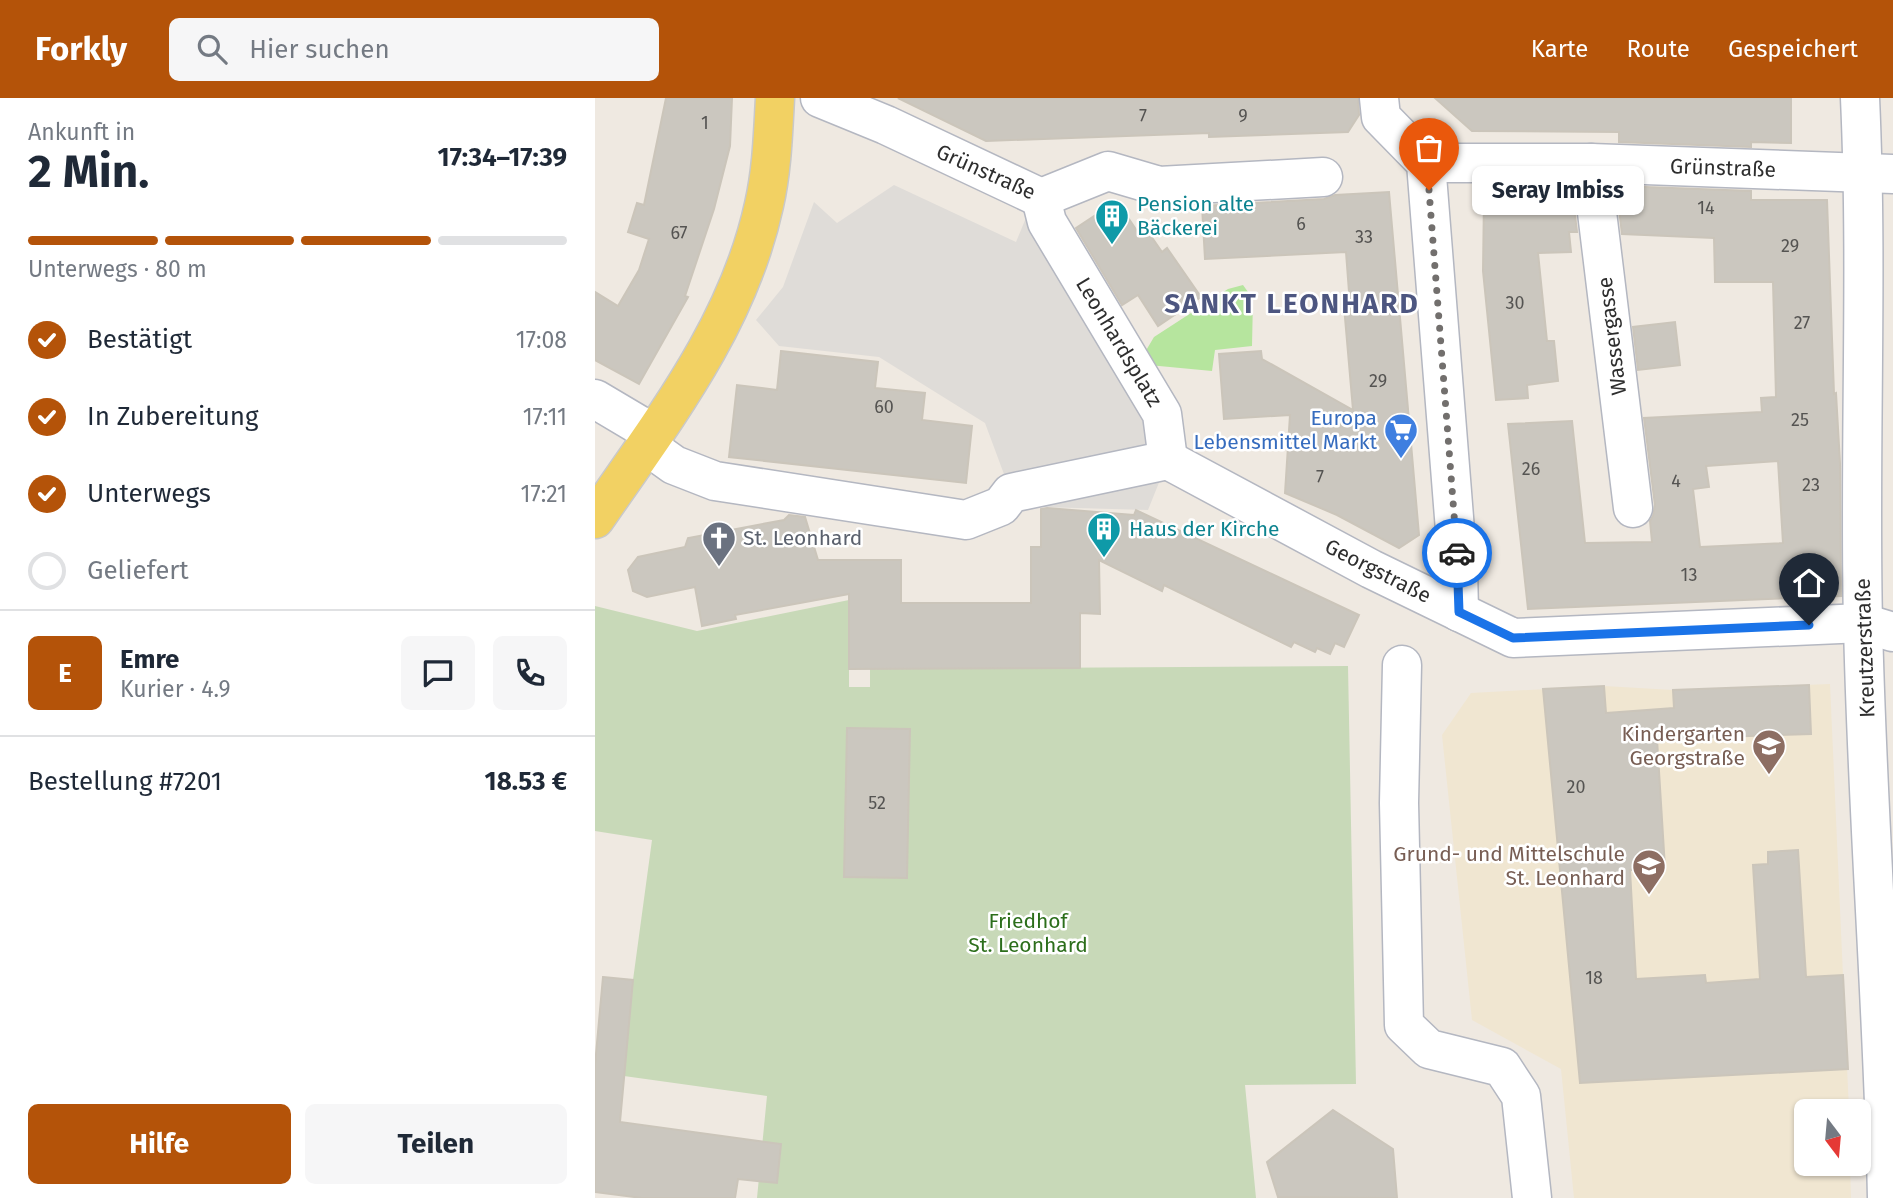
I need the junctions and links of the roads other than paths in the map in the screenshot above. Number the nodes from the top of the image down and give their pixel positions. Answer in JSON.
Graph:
{"nodes":[{"id":1,"x":775,"y":98,"type":"edge"},
{"id":2,"x":820,"y":98,"type":"edge"},
{"id":3,"x":1379,"y":98,"type":"edge"},
{"id":4,"x":1860,"y":98,"type":"edge"},
{"id":5,"x":1426,"y":163,"type":"junction"},
{"id":6,"x":1591,"y":163,"type":"junction"},
{"id":7,"x":1878,"y":174,"type":"edge"},
{"id":8,"x":1323,"y":177,"type":"dead end"},
{"id":9,"x":1041,"y":198,"type":"junction"},
{"id":10,"x":595,"y":399,"type":"edge"},
{"id":11,"x":650,"y":439,"type":"junction"},
{"id":12,"x":1168,"y":460,"type":"junction"},
{"id":13,"x":1633,"y":508,"type":"dead end"},
{"id":14,"x":595,"y":519,"type":"edge"},
{"id":15,"x":1459,"y":612,"type":"junction"},
{"id":16,"x":1878,"y":627,"type":"edge"},
{"id":17,"x":1402,"y":666,"type":"dead end"},
{"id":18,"x":1889,"y":1106,"type":"edge"},
{"id":19,"x":1532,"y":1198,"type":"edge"},
{"id":20,"x":1887,"y":1198,"type":"edge"}],
"edges":[{"from":1,"to":11,"type":"main road"},
{"from":2,"to":9,"type":"street","name":"Grünstraße"},
{"from":3,"to":5,"type":"street"},
{"from":4,"to":7,"type":"street","name":"Kreutzerstraße"},
{"from":5,"to":6,"type":"street","name":"Grünstraße"},
{"from":5,"to":15,"type":"street"},
{"from":6,"to":7,"type":"street","name":"Grünstraße"},
{"from":6,"to":13,"type":"street","name":"Wassergasse"},
{"from":7,"to":16,"type":"street","name":"Kreutzerstraße"},
{"from":8,"to":9,"type":"street","name":"Grünstraße"},
{"from":9,"to":12,"type":"street","name":"Leonhardsplatz"},
{"from":10,"to":11,"type":"street"},
{"from":11,"to":12,"type":"street"},
{"from":11,"to":14,"type":"main road"},
{"from":12,"to":15,"type":"street","name":"Georgstraße"},
{"from":15,"to":16,"type":"street","name":"Georgstraße"},
{"from":16,"to":18,"type":"street","name":"Kreutzerstraße"},
{"from":17,"to":19,"type":"street"},
{"from":18,"to":20,"type":"street","name":"Kreutzerstraße"}]}
